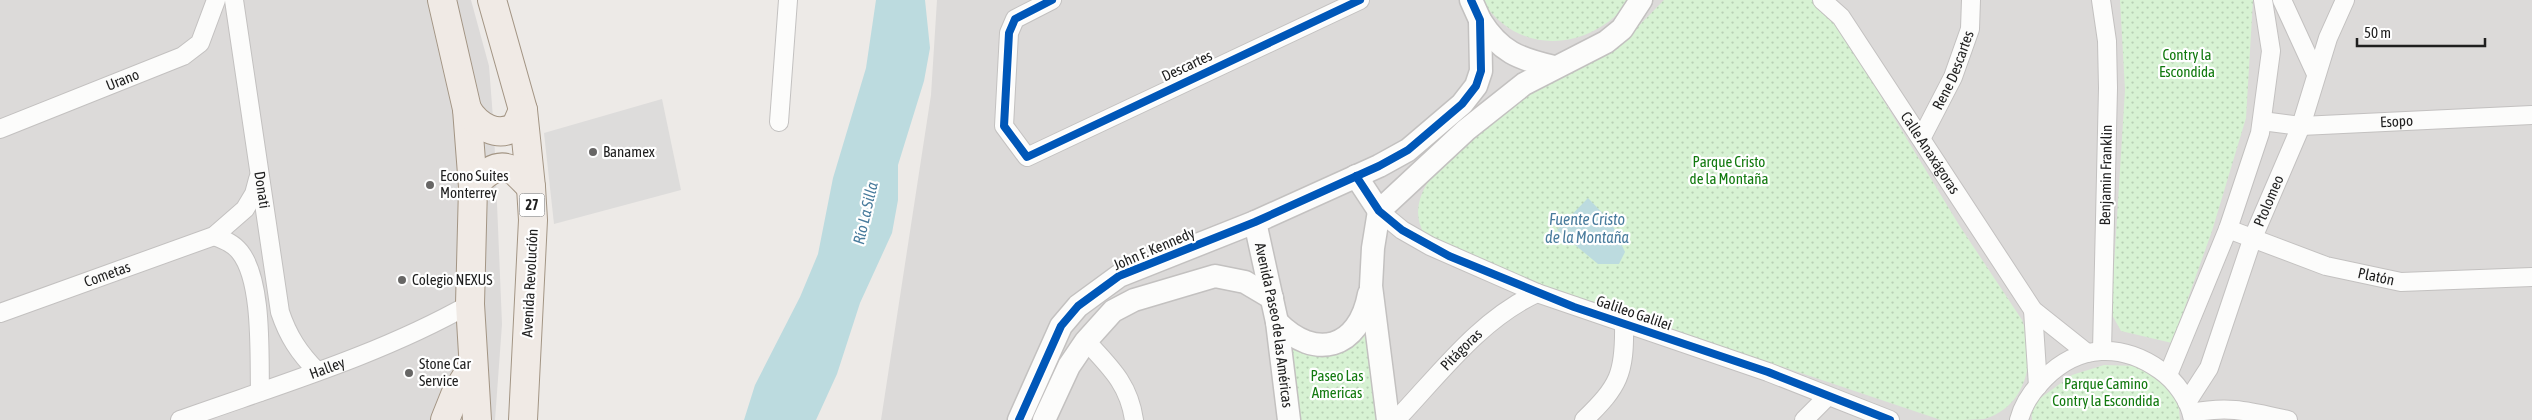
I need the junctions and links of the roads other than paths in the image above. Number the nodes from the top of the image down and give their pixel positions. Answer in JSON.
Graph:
{"nodes":[{"id":1,"x":442,"y":0,"type":"edge"},
{"id":2,"x":492,"y":0,"type":"edge"},
{"id":3,"x":788,"y":0,"type":"edge"},
{"id":4,"x":1052,"y":0,"type":"edge"},
{"id":5,"x":1360,"y":0,"type":"edge"},
{"id":6,"x":1642,"y":0,"type":"edge"},
{"id":7,"x":1822,"y":0,"type":"edge"},
{"id":8,"x":1971,"y":0,"type":"edge"},
{"id":9,"x":2101,"y":0,"type":"edge"},
{"id":10,"x":2263,"y":0,"type":"edge"},
{"id":11,"x":2282,"y":0,"type":"edge"},
{"id":12,"x":2345,"y":0,"type":"edge"},
{"id":13,"x":225,"y":1,"type":"edge"},
{"id":14,"x":1475,"y":10,"type":"edge"},
{"id":15,"x":1554,"y":67,"type":"junction"},
{"id":16,"x":2316,"y":74,"type":"junction"},
{"id":17,"x":467,"y":109,"type":"junction"},
{"id":18,"x":523,"y":110,"type":"junction"},
{"id":19,"x":2532,"y":115,"type":"edge"},
{"id":20,"x":2262,"y":121,"type":"junction"},
{"id":21,"x":779,"y":122,"type":"dead end"},
{"id":22,"x":2301,"y":126,"type":"junction"},
{"id":23,"x":0,"y":129,"type":"edge"},
{"id":24,"x":1922,"y":138,"type":"junction"},
{"id":25,"x":259,"y":176,"type":"junction"},
{"id":26,"x":1356,"y":176,"type":"junction"},
{"id":27,"x":473,"y":187,"type":"junction"},
{"id":28,"x":530,"y":187,"type":"junction"},
{"id":29,"x":1379,"y":211,"type":"junction"},
{"id":30,"x":1255,"y":222,"type":"junction"},
{"id":31,"x":2228,"y":229,"type":"junction"},
{"id":32,"x":214,"y":236,"type":"junction"},
{"id":33,"x":2252,"y":240,"type":"junction"},
{"id":34,"x":2532,"y":276,"type":"edge"},
{"id":35,"x":1371,"y":286,"type":"junction"},
{"id":36,"x":1537,"y":293,"type":"junction"},
{"id":37,"x":1272,"y":298,"type":"junction"},
{"id":38,"x":470,"y":304,"type":"junction"},
{"id":39,"x":2033,"y":310,"type":"junction"},
{"id":40,"x":0,"y":314,"type":"edge"},
{"id":41,"x":1276,"y":322,"type":"junction"},
{"id":42,"x":1624,"y":324,"type":"junction"},
{"id":43,"x":1086,"y":342,"type":"junction"},
{"id":44,"x":2094,"y":352,"type":"junction"},
{"id":45,"x":474,"y":366,"type":"junction"},
{"id":46,"x":317,"y":371,"type":"junction"},
{"id":47,"x":2168,"y":376,"type":"junction"},
{"id":48,"x":2038,"y":386,"type":"junction"},
{"id":49,"x":260,"y":392,"type":"junction"},
{"id":50,"x":1827,"y":397,"type":"junction"},
{"id":51,"x":2190,"y":412,"type":"edge"},
{"id":52,"x":523,"y":419,"type":"edge"},
{"id":53,"x":180,"y":420,"type":"edge"},
{"id":54,"x":445,"y":420,"type":"edge"},
{"id":55,"x":476,"y":420,"type":"edge"},
{"id":56,"x":1019,"y":420,"type":"edge"},
{"id":57,"x":1044,"y":420,"type":"edge"},
{"id":58,"x":1134,"y":420,"type":"edge"},
{"id":59,"x":1289,"y":420,"type":"edge"},
{"id":60,"x":1388,"y":420,"type":"edge"},
{"id":61,"x":1396,"y":420,"type":"edge"},
{"id":62,"x":1584,"y":420,"type":"edge"},
{"id":63,"x":1804,"y":420,"type":"edge"},
{"id":64,"x":1890,"y":420,"type":"edge"},
{"id":65,"x":2017,"y":420,"type":"edge"},
{"id":66,"x":2288,"y":420,"type":"edge"}],
"edges":[{"from":1,"to":17,"type":"main road"},
{"from":2,"to":18,"type":"main road","name":"Avenida Revolución","number":"27"},
{"from":3,"to":21,"type":"street"},
{"from":4,"to":5,"type":"street","name":"Descartes"},
{"from":6,"to":15,"type":"street"},
{"from":7,"to":24,"type":"street","name":"Calle Anaxágoras"},
{"from":8,"to":24,"type":"street","name":"Rene Descartes"},
{"from":9,"to":44,"type":"street","name":"Benjamin Franklin"},
{"from":10,"to":20,"type":"street","name":"Ptolomeo"},
{"from":11,"to":16,"type":"street"},
{"from":12,"to":16,"type":"street","name":"Ptolomeo"},
{"from":13,"to":23,"type":"street","name":"Urano"},
{"from":13,"to":25,"type":"street","name":"Donati"},
{"from":14,"to":15,"type":"street"},
{"from":14,"to":26,"type":"street","name":"Avenida Paseo de las Américas"},
{"from":15,"to":29,"type":"street"},
{"from":16,"to":22,"type":"street","name":"Ptolomeo"},
{"from":17,"to":18,"type":"main road"},
{"from":17,"to":27,"type":"main road"},
{"from":18,"to":28,"type":"main road","name":"Avenida Revolución","number":"27"},
{"from":19,"to":22,"type":"street","name":"Esopo"},
{"from":20,"to":22,"type":"street","name":"Esopo"},
{"from":20,"to":31,"type":"street","name":"Ptolomeo"},
{"from":22,"to":33,"type":"street","name":"Ptolomeo"},
{"from":24,"to":39,"type":"street","name":"Calle Anaxágoras"},
{"from":25,"to":32,"type":"street","name":"Cometas"},
{"from":25,"to":46,"type":"street","name":"Donati"},
{"from":26,"to":29,"type":"street"},
{"from":26,"to":30,"type":"street","name":"Avenida Paseo de las Américas"},
{"from":27,"to":28,"type":"main road"},
{"from":27,"to":38,"type":"main road"},
{"from":28,"to":52,"type":"main road","name":"Avenida Revolución","number":"27"},
{"from":29,"to":35,"type":"street"},
{"from":29,"to":36,"type":"street","name":"Galileo Galilei"},
{"from":30,"to":37,"type":"street","name":"Avenida Paseo de las Américas"},
{"from":30,"to":56,"type":"street","name":"John F. Kennedy"},
{"from":31,"to":33,"type":"street","name":"Platón"},
{"from":31,"to":47,"type":"street","name":"Ptolomeo"},
{"from":32,"to":40,"type":"street","name":"Cometas"},
{"from":32,"to":49,"type":"street"},
{"from":33,"to":34,"type":"street","name":"Platón"},
{"from":33,"to":51,"type":"street","name":"Ptolomeo"},
{"from":35,"to":41,"type":"street"},
{"from":35,"to":60,"type":"street"},
{"from":36,"to":42,"type":"street","name":"Galileo Galilei"},
{"from":36,"to":61,"type":"street","name":"Pitágoras"},
{"from":37,"to":41,"type":"street","name":"Avenida Paseo de las Américas"},
{"from":37,"to":43,"type":"street"},
{"from":38,"to":45,"type":"main road"},
{"from":38,"to":46,"type":"street","name":"Halley"},
{"from":39,"to":44,"type":"street","name":"Calle Anaxágoras"},
{"from":39,"to":48,"type":"street","name":"Calle Anaxágoras"},
{"from":41,"to":59,"type":"street","name":"Avenida Paseo de las Américas"},
{"from":42,"to":50,"type":"street","name":"Galileo Galilei"},
{"from":42,"to":62,"type":"street"},
{"from":43,"to":57,"type":"street"},
{"from":43,"to":58,"type":"street"},
{"from":44,"to":47,"type":"street"},
{"from":44,"to":48,"type":"street"},
{"from":45,"to":54,"type":"main road"},
{"from":45,"to":55,"type":"main road"},
{"from":46,"to":49,"type":"street","name":"Halley"},
{"from":47,"to":51,"type":"street"},
{"from":48,"to":65,"type":"street"},
{"from":49,"to":53,"type":"street","name":"Halley"},
{"from":50,"to":63,"type":"street"},
{"from":50,"to":64,"type":"street","name":"Galileo Galilei"},
{"from":51,"to":66,"type":"street"}]}
